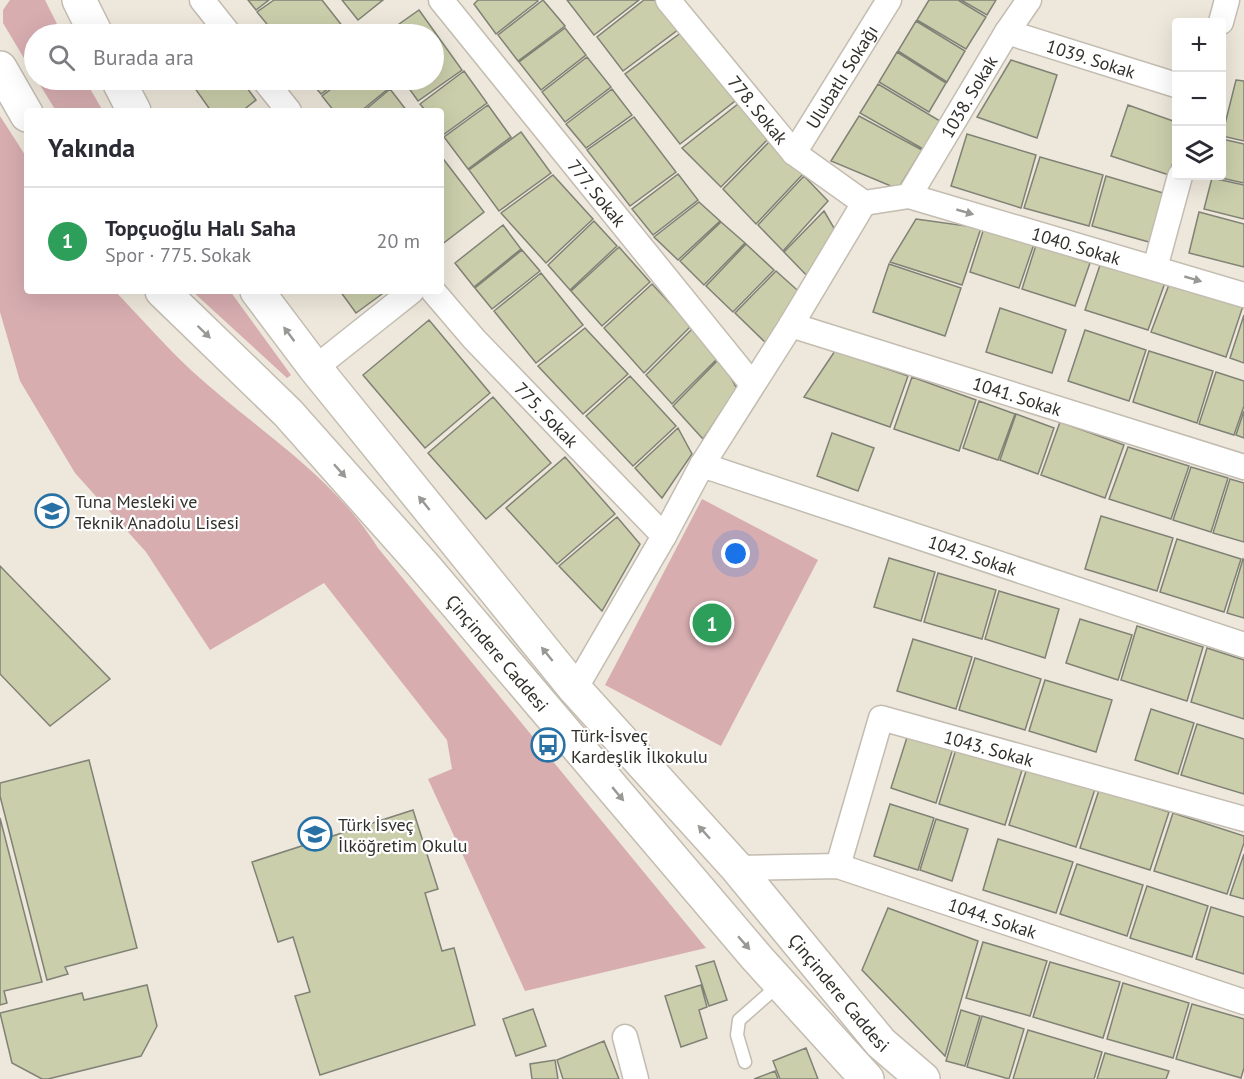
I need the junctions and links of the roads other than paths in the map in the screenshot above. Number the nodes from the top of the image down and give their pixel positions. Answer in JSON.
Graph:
{"nodes":[{"id":1,"x":202,"y":0,"type":"edge"},
{"id":2,"x":441,"y":0,"type":"edge"},
{"id":3,"x":668,"y":0,"type":"edge"},
{"id":4,"x":1029,"y":0,"type":"edge"},
{"id":5,"x":1227,"y":0,"type":"edge"},
{"id":6,"x":79,"y":1,"type":"edge"},
{"id":7,"x":884,"y":2,"type":"edge"},
{"id":8,"x":1222,"y":18,"type":"edge"},
{"id":9,"x":91,"y":24,"type":"edge"},
{"id":10,"x":221,"y":24,"type":"edge"},
{"id":11,"x":1007,"y":32,"type":"junction"},
{"id":12,"x":0,"y":68,"type":"edge"},
{"id":13,"x":1172,"y":83,"type":"edge"},
{"id":14,"x":123,"y":90,"type":"edge"},
{"id":15,"x":272,"y":90,"type":"edge"},
{"id":16,"x":132,"y":108,"type":"edge"},
{"id":17,"x":287,"y":108,"type":"edge"},
{"id":18,"x":24,"y":110,"type":"edge"},
{"id":19,"x":794,"y":153,"type":"junction"},
{"id":20,"x":1179,"y":180,"type":"edge"},
{"id":21,"x":909,"y":196,"type":"junction"},
{"id":22,"x":864,"y":203,"type":"junction"},
{"id":23,"x":1155,"y":268,"type":"junction"},
{"id":24,"x":165,"y":294,"type":"edge"},
{"id":25,"x":259,"y":294,"type":"edge"},
{"id":26,"x":408,"y":294,"type":"edge"},
{"id":27,"x":436,"y":294,"type":"edge"},
{"id":28,"x":1244,"y":294,"type":"edge"},
{"id":29,"x":791,"y":325,"type":"junction"},
{"id":30,"x":315,"y":368,"type":"junction"},
{"id":31,"x":752,"y":384,"type":"junction"},
{"id":32,"x":702,"y":465,"type":"junction"},
{"id":33,"x":1244,"y":466,"type":"edge"},
{"id":34,"x":664,"y":536,"type":"junction"},
{"id":35,"x":1244,"y":645,"type":"edge"},
{"id":36,"x":575,"y":689,"type":"junction"},
{"id":37,"x":1244,"y":819,"type":"edge"},
{"id":38,"x":838,"y":866,"type":"junction"},
{"id":39,"x":737,"y":868,"type":"junction"},
{"id":40,"x":780,"y":984,"type":"junction"},
{"id":41,"x":1244,"y":1002,"type":"edge"},
{"id":42,"x":625,"y":1037,"type":"dead end"},
{"id":43,"x":745,"y":1062,"type":"dead end"},
{"id":44,"x":636,"y":1079,"type":"edge"},
{"id":45,"x":867,"y":1079,"type":"edge"},
{"id":46,"x":923,"y":1079,"type":"edge"}],
"edges":[{"from":1,"to":10,"type":"street"},
{"from":2,"to":31,"type":"street","name":"777. Sokak"},
{"from":3,"to":19,"type":"street","name":"778. Sokak"},
{"from":4,"to":11,"type":"street","name":"1038. Sokak"},
{"from":5,"to":8,"type":"street"},
{"from":6,"to":9,"type":"main road"},
{"from":7,"to":19,"type":"street","name":"Ulubatlı Sokağı"},
{"from":11,"to":13,"type":"street","name":"1039. Sokak"},
{"from":11,"to":21,"type":"street","name":"1038. Sokak"},
{"from":12,"to":18,"type":"main road"},
{"from":14,"to":16,"type":"main road"},
{"from":15,"to":17,"type":"street"},
{"from":19,"to":22,"type":"street","name":"778. Sokak"},
{"from":20,"to":23,"type":"street"},
{"from":21,"to":22,"type":"street"},
{"from":21,"to":23,"type":"street","name":"1040. Sokak","one_way":true},
{"from":22,"to":29,"type":"street"},
{"from":23,"to":28,"type":"street","name":"1040. Sokak","one_way":true},
{"from":24,"to":40,"type":"main road","name":"Çinçindere Caddesi","one_way":true},
{"from":30,"to":25,"type":"main road","name":"Çinçindere Caddesi","one_way":true},
{"from":26,"to":30,"type":"street"},
{"from":27,"to":34,"type":"street","name":"775. Sokak"},
{"from":29,"to":31,"type":"street"},
{"from":29,"to":33,"type":"street","name":"1041. Sokak"},
{"from":36,"to":30,"type":"main road","name":"Çinçindere Caddesi","one_way":true},
{"from":31,"to":32,"type":"street"},
{"from":32,"to":34,"type":"street"},
{"from":32,"to":35,"type":"street","name":"1042. Sokak"},
{"from":34,"to":36,"type":"street"},
{"from":39,"to":36,"type":"main road","name":"Çinçindere Caddesi","one_way":true},
{"from":37,"to":38,"type":"street","name":"1043. Sokak"},
{"from":38,"to":39,"type":"street","name":"1044. Sokak"},
{"from":38,"to":41,"type":"street","name":"1044. Sokak"},
{"from":39,"to":46,"type":"main road","name":"Çinçindere Caddesi"},
{"from":40,"to":43,"type":"lane"},
{"from":40,"to":45,"type":"main road","name":"Çinçindere Caddesi"},
{"from":42,"to":44,"type":"street"}]}
